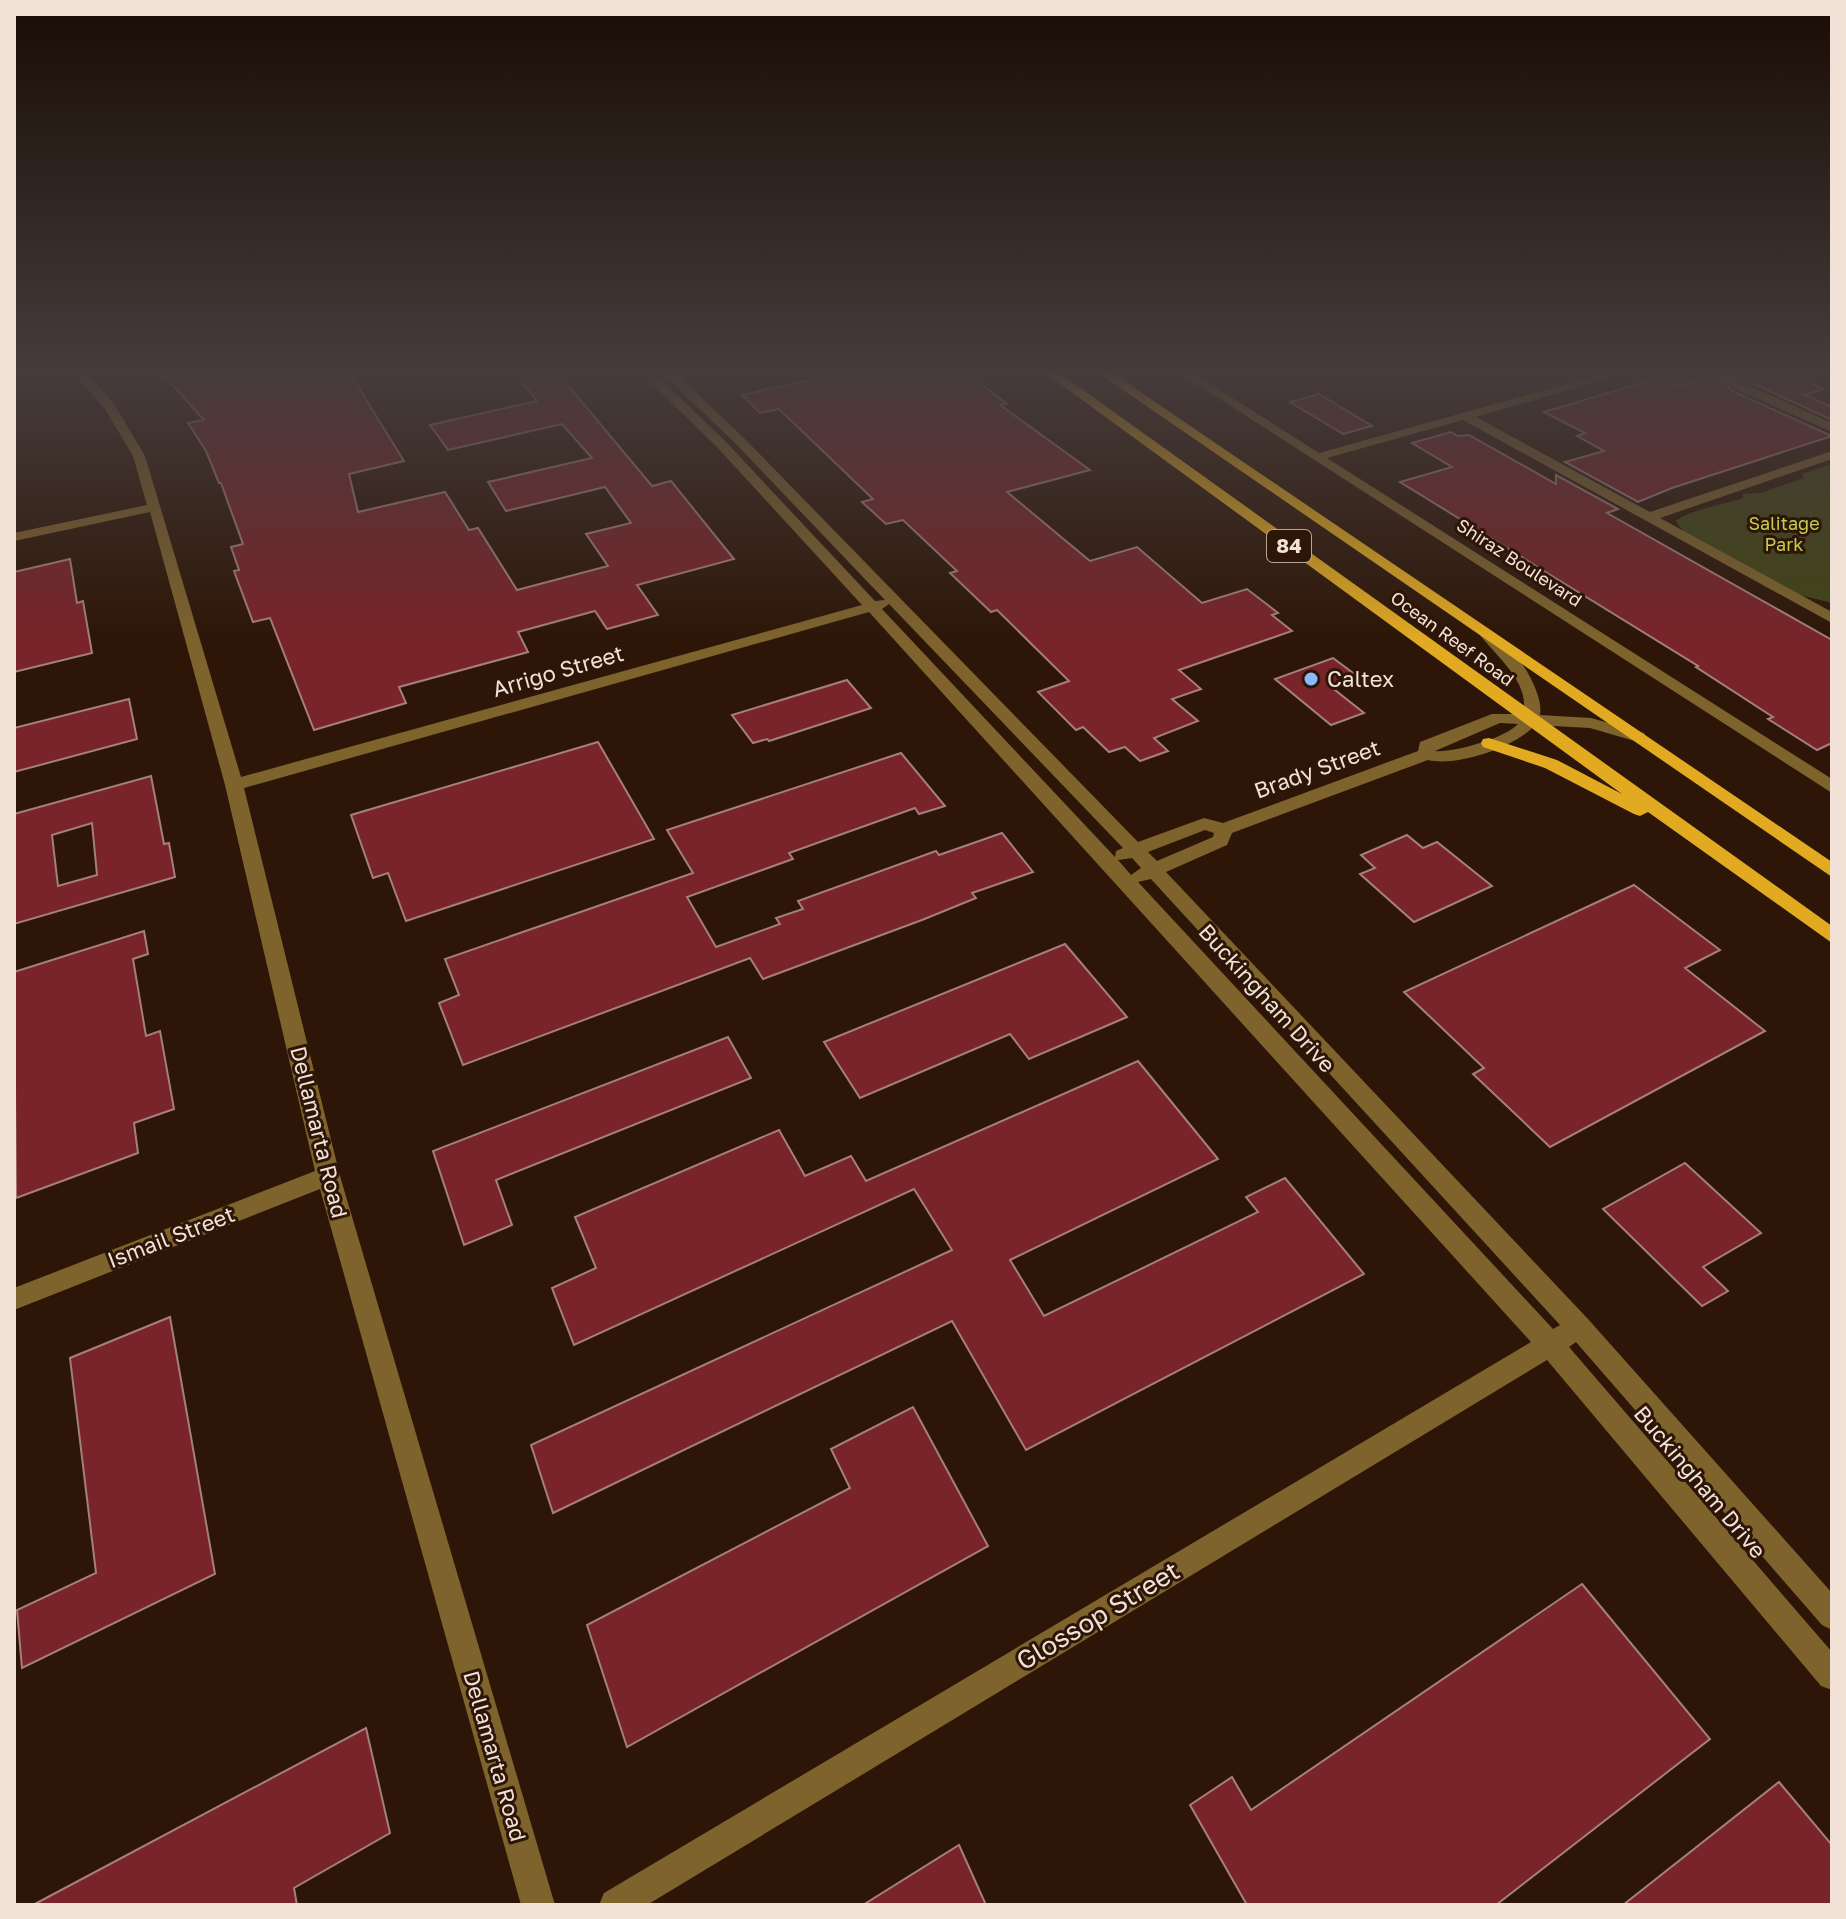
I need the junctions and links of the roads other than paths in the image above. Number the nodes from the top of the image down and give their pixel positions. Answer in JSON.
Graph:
{"nodes":[{"id":1,"x":141,"y":462,"type":"edge"},
{"id":2,"x":737,"y":462,"type":"edge"},
{"id":3,"x":760,"y":462,"type":"edge"},
{"id":4,"x":1174,"y":462,"type":"edge"},
{"id":5,"x":1234,"y":462,"type":"edge"},
{"id":6,"x":1324,"y":462,"type":"edge"},
{"id":7,"x":1548,"y":462,"type":"edge"},
{"id":8,"x":1813,"y":462,"type":"edge"},
{"id":9,"x":155,"y":507,"type":"junction"},
{"id":10,"x":1649,"y":517,"type":"junction"},
{"id":11,"x":14,"y":537,"type":"edge"},
{"id":12,"x":893,"y":601,"type":"junction"},
{"id":13,"x":872,"y":607,"type":"junction"},
{"id":14,"x":1829,"y":614,"type":"edge"},
{"id":15,"x":1487,"y":634,"type":"junction"},
{"id":16,"x":1530,"y":719,"type":"junction"},
{"id":17,"x":1638,"y":737,"type":"junction"},
{"id":18,"x":1489,"y":743,"type":"junction"},
{"id":19,"x":1427,"y":754,"type":"junction"},
{"id":20,"x":234,"y":785,"type":"junction"},
{"id":21,"x":1832,"y":787,"type":"edge"},
{"id":22,"x":1224,"y":829,"type":"junction"},
{"id":23,"x":1704,"y":844,"type":"junction"},
{"id":24,"x":1135,"y":850,"type":"junction"},
{"id":25,"x":1108,"y":861,"type":"junction"},
{"id":26,"x":1832,"y":871,"type":"edge"},
{"id":27,"x":1152,"y":872,"type":"junction"},
{"id":28,"x":1127,"y":881,"type":"junction"},
{"id":29,"x":1832,"y":936,"type":"edge"},
{"id":30,"x":328,"y":1176,"type":"junction"},
{"id":31,"x":14,"y":1299,"type":"edge"},
{"id":32,"x":1579,"y":1327,"type":"junction"},
{"id":33,"x":1550,"y":1344,"type":"junction"},
{"id":34,"x":1832,"y":1615,"type":"edge"},
{"id":35,"x":1832,"y":1675,"type":"edge"},
{"id":36,"x":538,"y":1905,"type":"edge"},
{"id":37,"x":616,"y":1905,"type":"edge"}],
"edges":[{"from":1,"to":9,"type":"street","name":"Dellamarta Road"},
{"from":2,"to":13,"type":"street","name":"Buckingham Drive"},
{"from":3,"to":12,"type":"street","name":"Buckingham Drive"},
{"from":4,"to":16,"type":"main road","name":"Ocean Reef Road","number":"84"},
{"from":5,"to":15,"type":"main road","name":"Ocean Reef Road","number":"84"},
{"from":6,"to":21,"type":"street","name":"Shiraz Boulevard"},
{"from":7,"to":10,"type":"street"},
{"from":8,"to":10,"type":"street"},
{"from":9,"to":11,"type":"street"},
{"from":9,"to":20,"type":"street","name":"Dellamarta Road"},
{"from":10,"to":14,"type":"street"},
{"from":12,"to":13,"type":"street","name":"Arrigo Street"},
{"from":12,"to":24,"type":"street","name":"Buckingham Drive"},
{"from":13,"to":20,"type":"street","name":"Arrigo Street"},
{"from":13,"to":25,"type":"street","name":"Buckingham Drive"},
{"from":15,"to":16,"type":"street"},
{"from":15,"to":17,"type":"main road","name":"Ocean Reef Road","number":"84"},
{"from":16,"to":17,"type":"street","name":"Brady Street"},
{"from":16,"to":18,"type":"street","name":"Brady Street"},
{"from":16,"to":19,"type":"street","name":"Brady Street"},
{"from":16,"to":23,"type":"main road","name":"Ocean Reef Road","number":"84"},
{"from":17,"to":26,"type":"main road","name":"Ocean Reef Road","number":"84"},
{"from":18,"to":19,"type":"street","name":"Brady Street"},
{"from":18,"to":23,"type":"main road"},
{"from":19,"to":22,"type":"street","name":"Brady Street"},
{"from":20,"to":30,"type":"street","name":"Dellamarta Road"},
{"from":22,"to":24,"type":"street","name":"Brady Street"},
{"from":22,"to":27,"type":"street","name":"Brady Street"},
{"from":23,"to":29,"type":"main road","name":"Ocean Reef Road","number":"84"},
{"from":24,"to":25,"type":"street","name":"Brady Street"},
{"from":24,"to":27,"type":"street","name":"Buckingham Drive"},
{"from":25,"to":28,"type":"street","name":"Buckingham Drive"},
{"from":27,"to":28,"type":"street","name":"Brady Street"},
{"from":27,"to":32,"type":"street","name":"Buckingham Drive"},
{"from":28,"to":33,"type":"street","name":"Buckingham Drive"},
{"from":30,"to":31,"type":"street","name":"Ismail Street"},
{"from":30,"to":36,"type":"street","name":"Dellamarta Road"},
{"from":32,"to":33,"type":"street","name":"Glossop Street"},
{"from":32,"to":34,"type":"street","name":"Buckingham Drive"},
{"from":33,"to":35,"type":"street","name":"Buckingham Drive"},
{"from":33,"to":37,"type":"street","name":"Glossop Street"}]}
